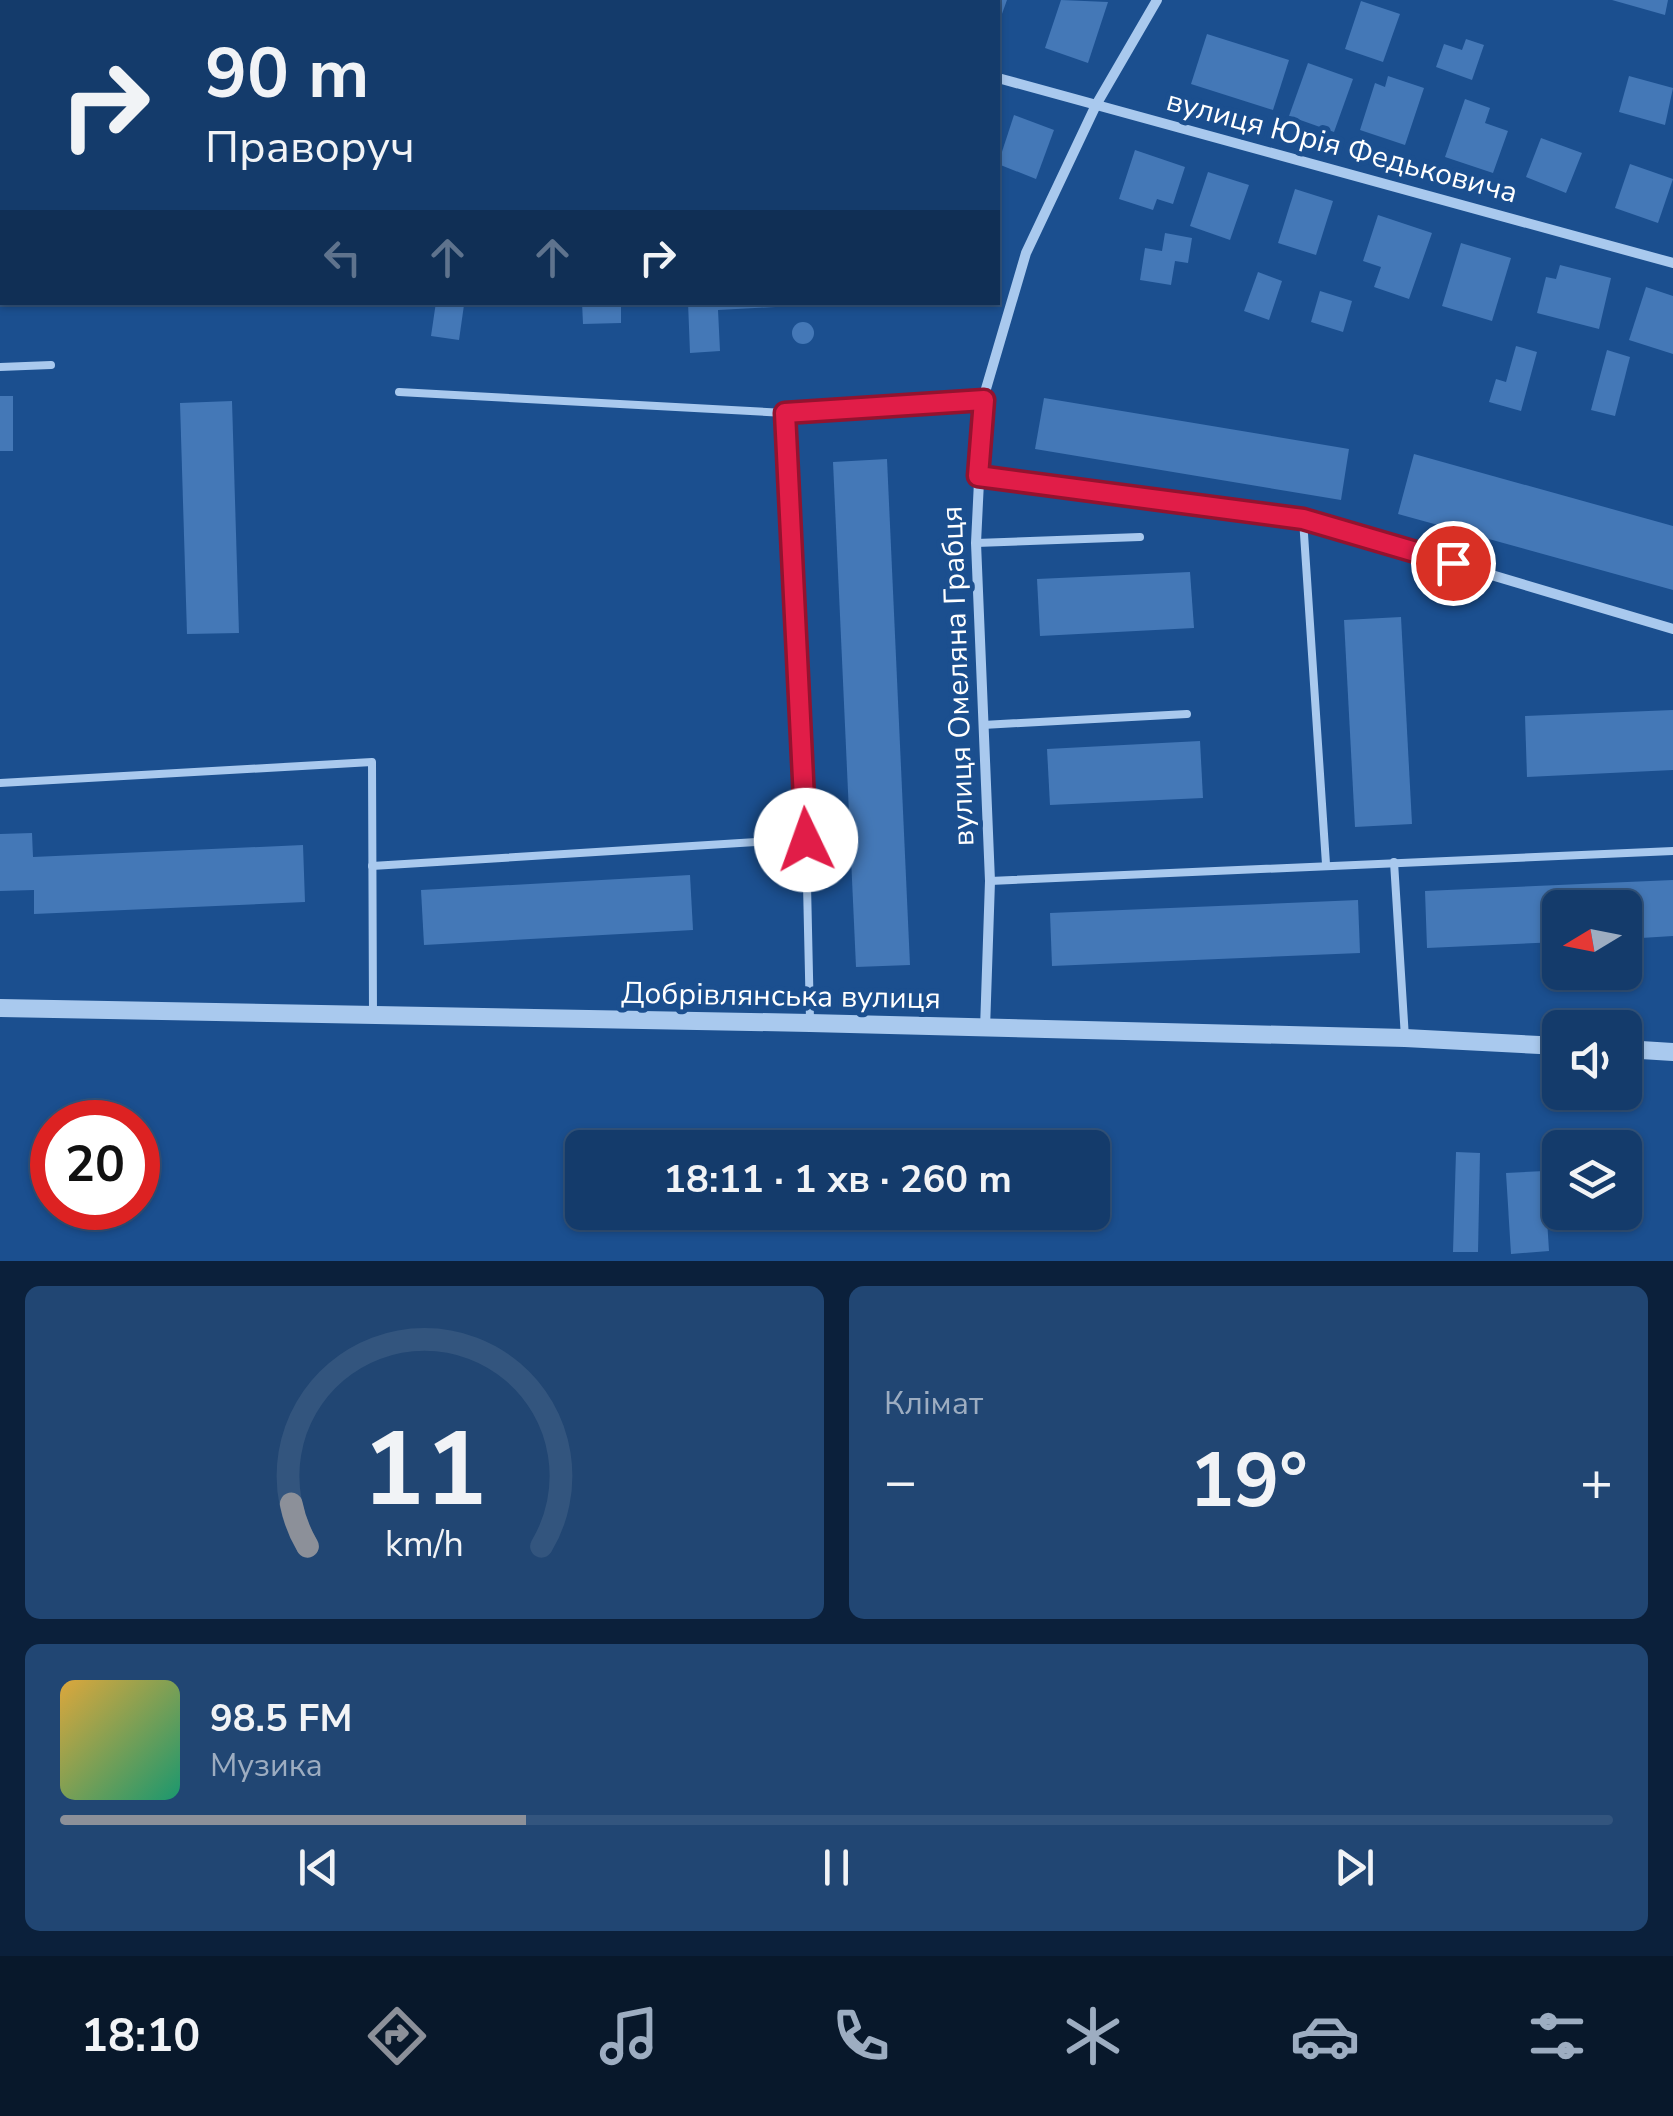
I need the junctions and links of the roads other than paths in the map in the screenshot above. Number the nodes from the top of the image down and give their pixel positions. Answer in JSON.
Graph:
{"nodes":[{"id":1,"x":1157,"y":0,"type":"edge"},
{"id":2,"x":1000,"y":79,"type":"edge"},
{"id":3,"x":1096,"y":105,"type":"junction"},
{"id":4,"x":1673,"y":263,"type":"edge"},
{"id":5,"x":51,"y":365,"type":"dead end"},
{"id":6,"x":0,"y":367,"type":"edge"},
{"id":7,"x":399,"y":392,"type":"dead end"},
{"id":8,"x":984,"y":400,"type":"junction"},
{"id":9,"x":785,"y":413,"type":"junction"},
{"id":10,"x":978,"y":476,"type":"junction"},
{"id":11,"x":1303,"y":519,"type":"junction"},
{"id":12,"x":1140,"y":537,"type":"dead end"},
{"id":13,"x":976,"y":543,"type":"junction"},
{"id":14,"x":1673,"y":629,"type":"edge"},
{"id":15,"x":1187,"y":714,"type":"dead end"},
{"id":16,"x":983,"y":724,"type":"junction"},
{"id":17,"x":0,"y":783,"type":"edge"},
{"id":18,"x":806,"y":840,"type":"junction"},
{"id":19,"x":1673,"y":851,"type":"edge"},
{"id":20,"x":1394,"y":862,"type":"junction"},
{"id":21,"x":1326,"y":864,"type":"junction"},
{"id":22,"x":372,"y":866,"type":"junction"},
{"id":23,"x":990,"y":881,"type":"junction"},
{"id":24,"x":0,"y":1008,"type":"edge"},
{"id":25,"x":373,"y":1015,"type":"junction"},
{"id":26,"x":810,"y":1024,"type":"junction"},
{"id":27,"x":985,"y":1028,"type":"junction"},
{"id":28,"x":1405,"y":1038,"type":"junction"},
{"id":29,"x":1542,"y":1045,"type":"edge"},
{"id":30,"x":1642,"y":1050,"type":"edge"},
{"id":31,"x":1673,"y":1052,"type":"edge"}],
"edges":[{"from":1,"to":3,"type":"street","name":"вулиця Омеляна Грабця"},
{"from":2,"to":3,"type":"street","name":"вулиця Юрія Федьковича"},
{"from":3,"to":4,"type":"street","name":"вулиця Юрія Федьковича"},
{"from":3,"to":8,"type":"street","name":"вулиця Омеляна Грабця"},
{"from":5,"to":6,"type":"lane"},
{"from":7,"to":9,"type":"lane"},
{"from":8,"to":9,"type":"lane"},
{"from":8,"to":10,"type":"street","name":"вулиця Омеляна Грабця"},
{"from":9,"to":18,"type":"lane"},
{"from":10,"to":11,"type":"street"},
{"from":10,"to":13,"type":"street","name":"вулиця Омеляна Грабця"},
{"from":11,"to":14,"type":"street"},
{"from":11,"to":21,"type":"lane"},
{"from":12,"to":13,"type":"lane"},
{"from":13,"to":16,"type":"street","name":"вулиця Омеляна Грабця"},
{"from":15,"to":16,"type":"lane"},
{"from":16,"to":23,"type":"street","name":"вулиця Омеляна Грабця"},
{"from":17,"to":22,"type":"lane"},
{"from":18,"to":22,"type":"lane"},
{"from":18,"to":26,"type":"lane"},
{"from":19,"to":20,"type":"lane"},
{"from":20,"to":21,"type":"lane"},
{"from":20,"to":28,"type":"lane"},
{"from":21,"to":23,"type":"lane"},
{"from":22,"to":25,"type":"lane"},
{"from":23,"to":27,"type":"street","name":"вулиця Омеляна Грабця"},
{"from":24,"to":25,"type":"street","name":"Добрівлянська вулиця"},
{"from":25,"to":26,"type":"street","name":"Добрівлянська вулиця"},
{"from":26,"to":27,"type":"street","name":"Добрівлянська вулиця"},
{"from":27,"to":28,"type":"street","name":"Добрівлянська вулиця"},
{"from":28,"to":29,"type":"street","name":"Добрівлянська вулиця"},
{"from":30,"to":31,"type":"street"}]}
